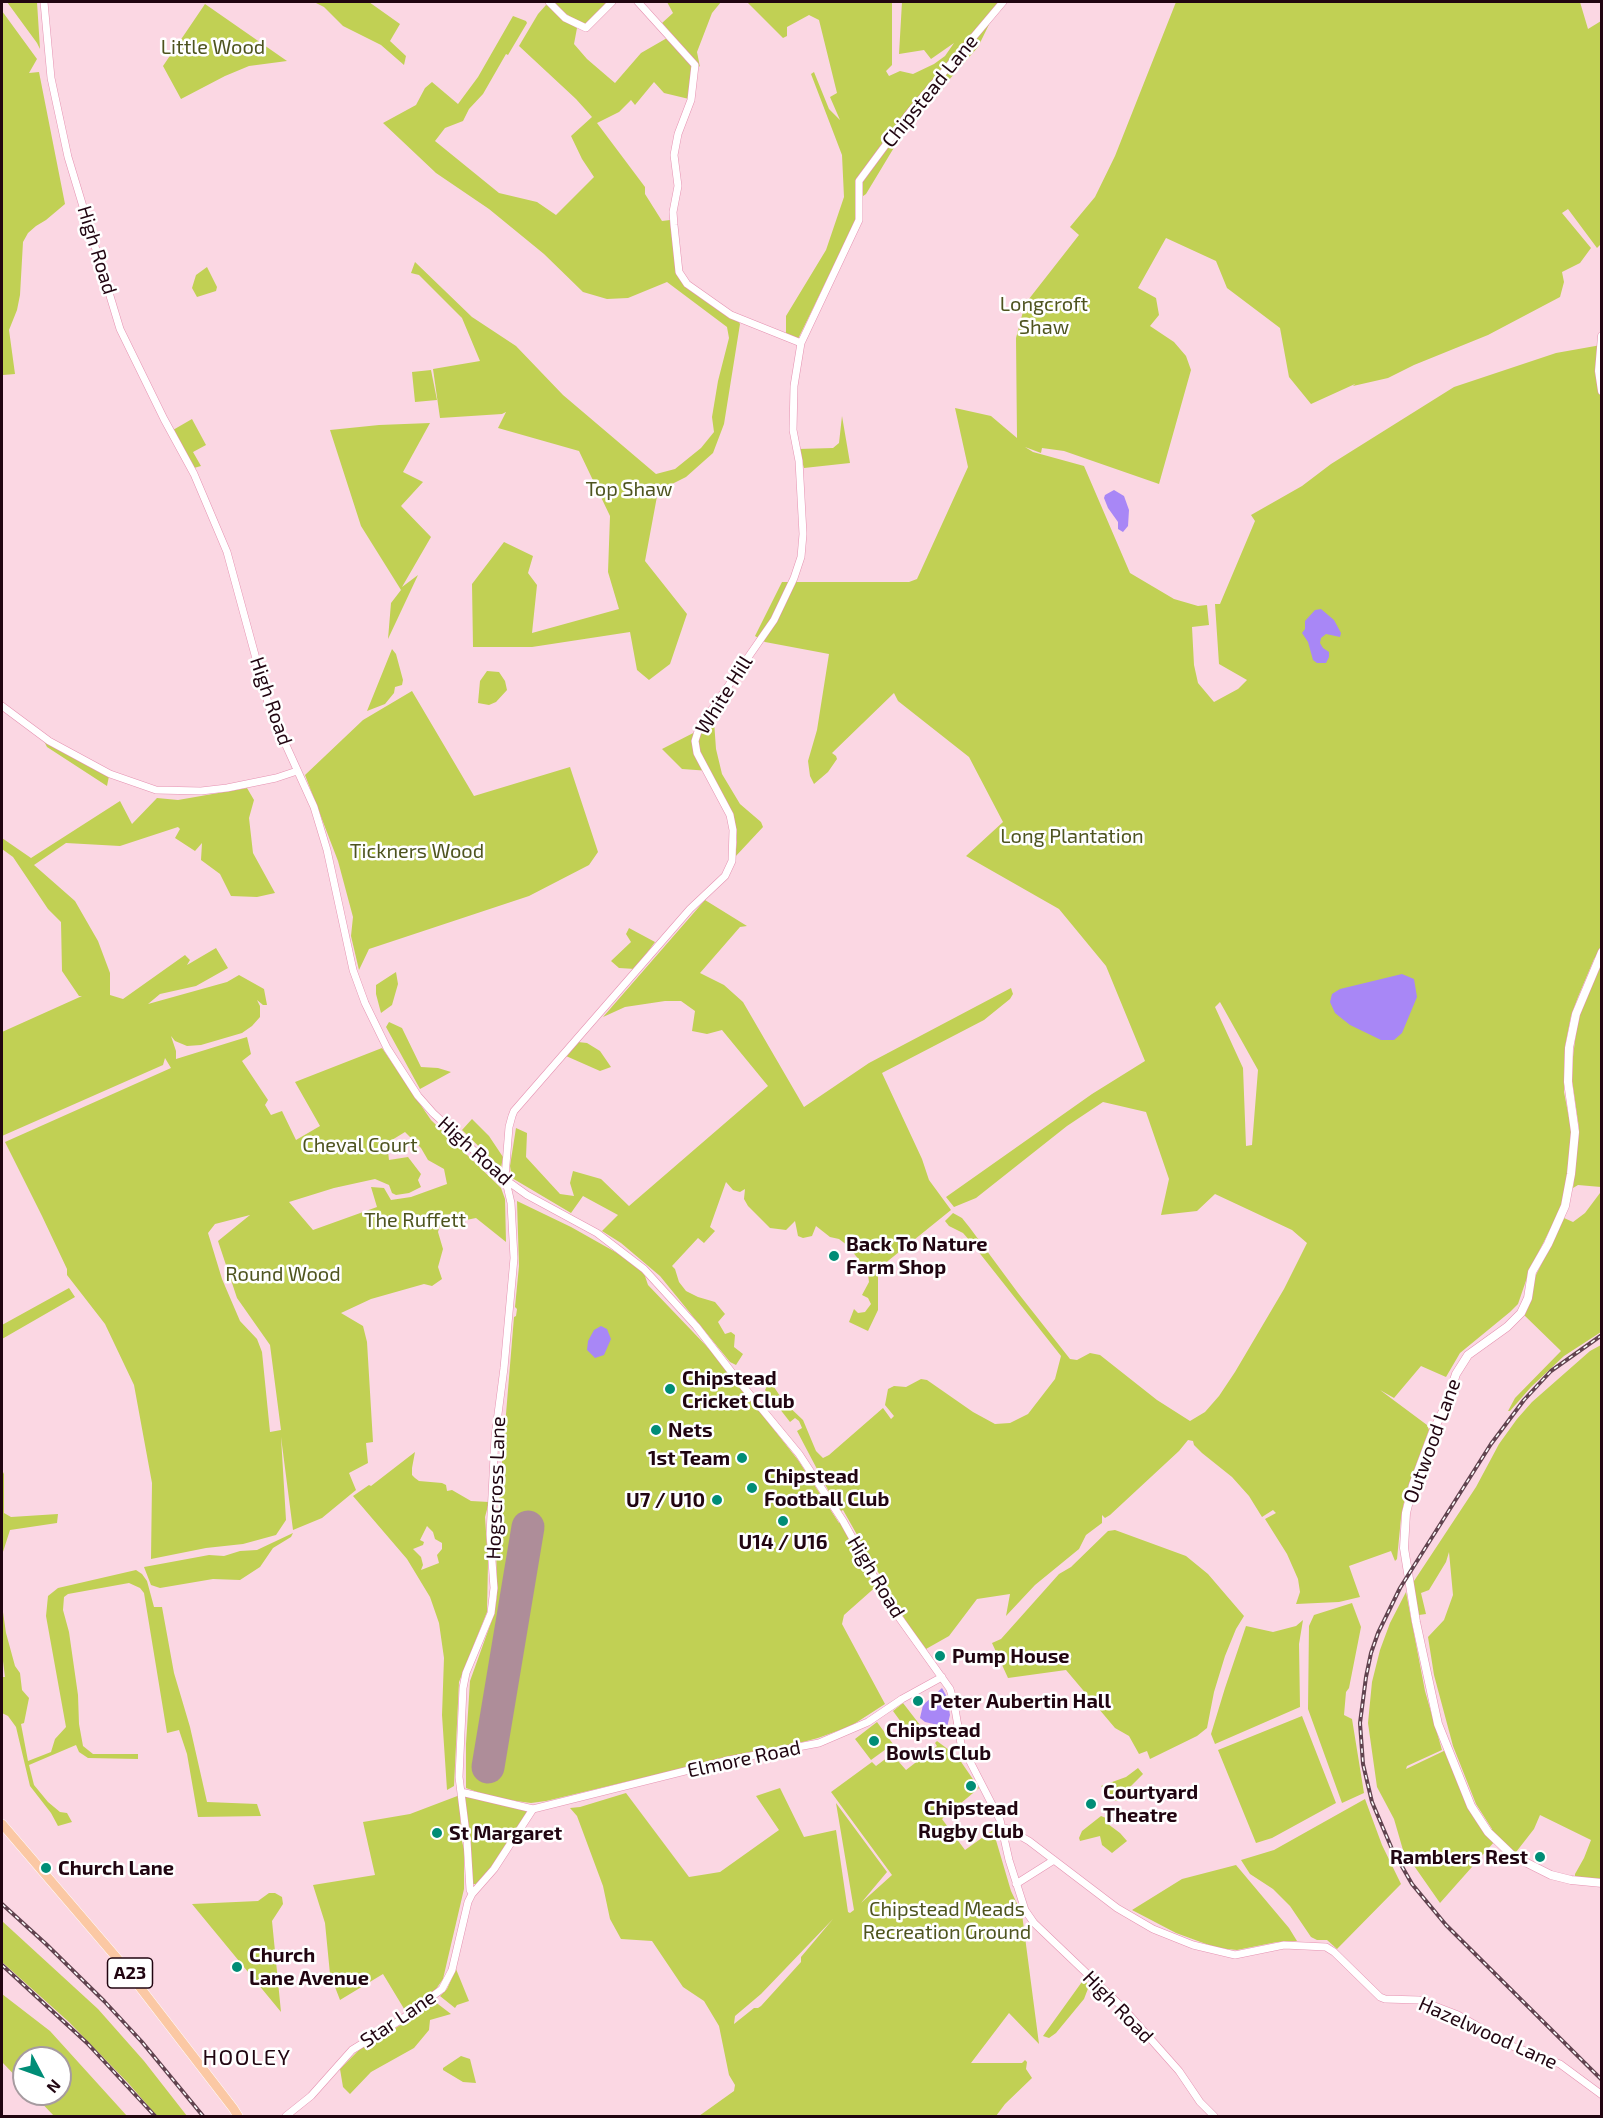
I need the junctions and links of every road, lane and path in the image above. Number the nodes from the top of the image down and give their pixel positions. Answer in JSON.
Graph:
{"nodes":[{"id":1,"x":44,"y":2,"type":"edge"},
{"id":2,"x":549,"y":2,"type":"edge"},
{"id":3,"x":612,"y":2,"type":"edge"},
{"id":4,"x":638,"y":2,"type":"edge"},
{"id":5,"x":1003,"y":2,"type":"edge"},
{"id":6,"x":859,"y":181,"type":"joint"},
{"id":7,"x":1602,"y":336,"type":"edge"},
{"id":8,"x":801,"y":343,"type":"junction"},
{"id":9,"x":1602,"y":391,"type":"edge"},
{"id":10,"x":2,"y":706,"type":"edge"},
{"id":11,"x":297,"y":771,"type":"junction"},
{"id":12,"x":1602,"y":952,"type":"edge"},
{"id":13,"x":506,"y":1180,"type":"junction"},
{"id":14,"x":521,"y":1191,"type":"junction"},
{"id":15,"x":510,"y":1196,"type":"junction"},
{"id":16,"x":942,"y":1677,"type":"junction"},
{"id":17,"x":460,"y":1792,"type":"junction"},
{"id":18,"x":533,"y":1809,"type":"junction"},
{"id":19,"x":2,"y":1824,"type":"edge"},
{"id":20,"x":1003,"y":1828,"type":"junction"},
{"id":21,"x":1054,"y":1860,"type":"junction"},
{"id":22,"x":1602,"y":1883,"type":"edge"},
{"id":23,"x":1016,"y":1884,"type":"junction"},
{"id":24,"x":472,"y":1893,"type":"junction"},
{"id":25,"x":1602,"y":2095,"type":"edge"},
{"id":26,"x":235,"y":2112,"type":"edge"},
{"id":27,"x":244,"y":2116,"type":"edge"},
{"id":28,"x":286,"y":2116,"type":"edge"},
{"id":29,"x":1214,"y":2116,"type":"edge"}],
"edges":[{"from":1,"to":11,"type":"street","name":"High Road"},
{"from":2,"to":3,"type":"street"},
{"from":4,"to":8,"type":"street"},
{"from":5,"to":6,"type":"street","name":"Chipstead Lane"},
{"from":6,"to":8,"type":"street","name":"White Hill"},
{"from":7,"to":9,"type":"main road"},
{"from":8,"to":13,"type":"street","name":"White Hill"},
{"from":10,"to":11,"type":"street"},
{"from":11,"to":13,"type":"street","name":"High Road"},
{"from":12,"to":22,"type":"main road","name":"Outwood Lane"},
{"from":13,"to":14,"type":"street","name":"High Road"},
{"from":13,"to":15,"type":"street","name":"Hogscross Lane"},
{"from":14,"to":15,"type":"street"},
{"from":14,"to":16,"type":"street","name":"High Road"},
{"from":15,"to":17,"type":"street","name":"Hogscross Lane"},
{"from":16,"to":18,"type":"street","name":"Elmore Road"},
{"from":16,"to":20,"type":"street","name":"High Road"},
{"from":17,"to":18,"type":"street","name":"Elmore Road"},
{"from":17,"to":24,"type":"street","name":"Star Lane"},
{"from":18,"to":24,"type":"street"},
{"from":19,"to":26,"type":"highway","number":"A23"},
{"from":20,"to":21,"type":"street","name":"Hazelwood Lane"},
{"from":20,"to":23,"type":"street","name":"High Road"},
{"from":21,"to":23,"type":"street"},
{"from":21,"to":25,"type":"street","name":"Hazelwood Lane"},
{"from":23,"to":29,"type":"street","name":"High Road"},
{"from":24,"to":28,"type":"street","name":"Star Lane"},
{"from":26,"to":27,"type":"highway","number":"A23"}]}
